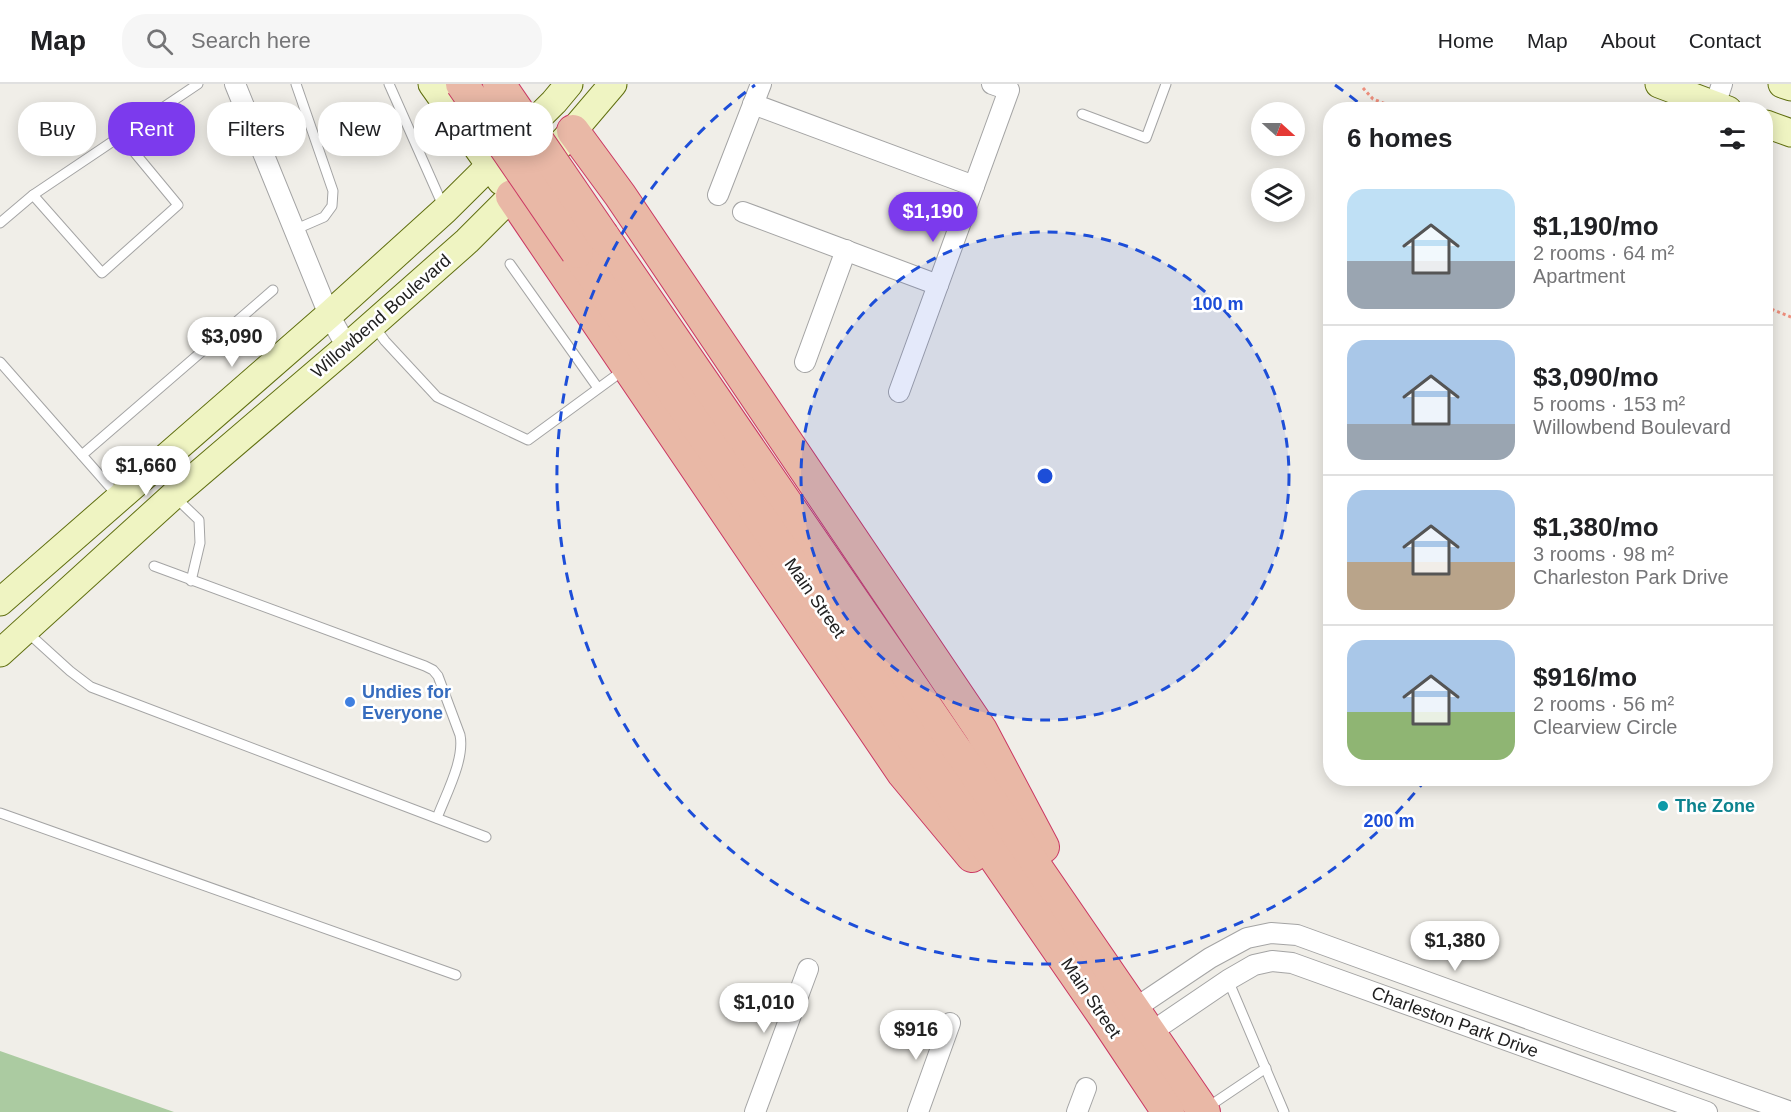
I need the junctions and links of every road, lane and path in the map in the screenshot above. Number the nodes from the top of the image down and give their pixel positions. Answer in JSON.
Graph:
{"nodes":[{"id":1,"x":198,"y":84,"type":"edge"},
{"id":2,"x":234,"y":84,"type":"edge"},
{"id":3,"x":296,"y":84,"type":"edge"},
{"id":4,"x":389,"y":84,"type":"edge"},
{"id":5,"x":499,"y":84,"type":"edge"},
{"id":6,"x":505,"y":84,"type":"edge"},
{"id":7,"x":613,"y":84,"type":"edge"},
{"id":8,"x":761,"y":84,"type":"edge"},
{"id":9,"x":993,"y":84,"type":"edge"},
{"id":10,"x":1166,"y":84,"type":"edge"},
{"id":11,"x":1659,"y":84,"type":"edge"},
{"id":12,"x":1782,"y":84,"type":"edge"},
{"id":13,"x":1791,"y":87,"type":"edge"},
{"id":14,"x":1363,"y":88,"type":"dead end"},
{"id":15,"x":446,"y":89,"type":"edge"},
{"id":16,"x":555,"y":90,"type":"edge"},
{"id":17,"x":1722,"y":99,"type":"edge"},
{"id":18,"x":170,"y":102,"type":"edge"},
{"id":19,"x":1381,"y":102,"type":"edge"},
{"id":20,"x":753,"y":104,"type":"junction"},
{"id":21,"x":1082,"y":114,"type":"dead end"},
{"id":22,"x":1773,"y":127,"type":"edge"},
{"id":23,"x":573,"y":131,"type":"junction"},
{"id":24,"x":1791,"y":133,"type":"edge"},
{"id":25,"x":108,"y":143,"type":"edge"},
{"id":26,"x":137,"y":156,"type":"edge"},
{"id":27,"x":490,"y":166,"type":"junction"},
{"id":28,"x":974,"y":186,"type":"junction"},
{"id":29,"x":33,"y":195,"type":"junction"},
{"id":30,"x":620,"y":195,"type":"junction"},
{"id":31,"x":718,"y":195,"type":"dead end"},
{"id":32,"x":512,"y":196,"type":"junction"},
{"id":33,"x":445,"y":210,"type":"junction"},
{"id":34,"x":743,"y":212,"type":"dead end"},
{"id":35,"x":0,"y":223,"type":"edge"},
{"id":36,"x":294,"y":230,"type":"junction"},
{"id":37,"x":576,"y":247,"type":"junction"},
{"id":38,"x":846,"y":250,"type":"junction"},
{"id":39,"x":510,"y":264,"type":"dead end"},
{"id":40,"x":938,"y":285,"type":"junction"},
{"id":41,"x":273,"y":290,"type":"dead end"},
{"id":42,"x":1773,"y":311,"type":"edge"},
{"id":43,"x":329,"y":315,"type":"junction"},
{"id":44,"x":1791,"y":317,"type":"edge"},
{"id":45,"x":373,"y":324,"type":"junction"},
{"id":46,"x":347,"y":347,"type":"junction"},
{"id":47,"x":0,"y":362,"type":"edge"},
{"id":48,"x":805,"y":362,"type":"dead end"},
{"id":49,"x":627,"y":367,"type":"junction"},
{"id":50,"x":598,"y":388,"type":"junction"},
{"id":51,"x":899,"y":392,"type":"dead end"},
{"id":52,"x":82,"y":455,"type":"junction"},
{"id":53,"x":151,"y":469,"type":"junction"},
{"id":54,"x":174,"y":495,"type":"junction"},
{"id":55,"x":119,"y":497,"type":"junction"},
{"id":56,"x":154,"y":566,"type":"dead end"},
{"id":57,"x":191,"y":581,"type":"junction"},
{"id":58,"x":1,"y":600,"type":"edge"},
{"id":59,"x":25,"y":630,"type":"junction"},
{"id":60,"x":0,"y":653,"type":"edge"},
{"id":61,"x":0,"y":813,"type":"edge"},
{"id":62,"x":437,"y":818,"type":"junction"},
{"id":63,"x":486,"y":837,"type":"dead end"},
{"id":64,"x":1345,"y":952,"type":"junction"},
{"id":65,"x":808,"y":969,"type":"dead end"},
{"id":66,"x":456,"y":975,"type":"dead end"},
{"id":67,"x":1111,"y":977,"type":"junction"},
{"id":68,"x":1335,"y":978,"type":"junction"},
{"id":69,"x":1228,"y":980,"type":"junction"},
{"id":70,"x":1130,"y":1020,"type":"junction"},
{"id":71,"x":950,"y":1023,"type":"dead end"},
{"id":72,"x":1584,"y":1039,"type":"junction"},
{"id":73,"x":1574,"y":1065,"type":"junction"},
{"id":74,"x":1266,"y":1068,"type":"junction"},
{"id":75,"x":1086,"y":1088,"type":"dead end"},
{"id":76,"x":1204,"y":1111,"type":"edge"},
{"id":77,"x":755,"y":1112,"type":"edge"},
{"id":78,"x":918,"y":1112,"type":"edge"},
{"id":79,"x":1077,"y":1112,"type":"edge"},
{"id":80,"x":1168,"y":1112,"type":"edge"},
{"id":81,"x":1284,"y":1112,"type":"edge"},
{"id":82,"x":1707,"y":1112,"type":"edge"},
{"id":83,"x":1791,"y":1112,"type":"edge"}],
"edges":[{"from":1,"to":18,"type":"lane"},
{"from":2,"to":36,"type":"street"},
{"from":3,"to":36,"type":"lane"},
{"from":4,"to":33,"type":"lane"},
{"from":5,"to":37,"type":"highway","name":"Main Street","bridge":true},
{"from":6,"to":15,"type":"main road"},
{"from":7,"to":23,"type":"main road","name":"Willowbend Boulevard"},
{"from":8,"to":20,"type":"street"},
{"from":9,"to":28,"type":"street"},
{"from":10,"to":21,"type":"lane"},
{"from":11,"to":17,"type":"main road"},
{"from":12,"to":13,"type":"main road"},
{"from":14,"to":19,"type":"path"},
{"from":15,"to":27,"type":"main road"},
{"from":15,"to":37,"type":"highway","name":"Main Street","bridge":true},
{"from":16,"to":23,"type":"main road"},
{"from":16,"to":27,"type":"main road","name":"Willowbend Boulevard"},
{"from":20,"to":28,"type":"street"},
{"from":20,"to":31,"type":"street"},
{"from":22,"to":24,"type":"main road"},
{"from":23,"to":30,"type":"highway"},
{"from":23,"to":32,"type":"main road","name":"Willowbend Boulevard"},
{"from":25,"to":29,"type":"lane"},
{"from":26,"to":29,"type":"lane"},
{"from":27,"to":32,"type":"main road"},
{"from":27,"to":33,"type":"main road","name":"Willowbend Boulevard"},
{"from":28,"to":40,"type":"street"},
{"from":29,"to":35,"type":"lane"},
{"from":30,"to":37,"type":"highway"},
{"from":30,"to":67,"type":"highway"},
{"from":32,"to":37,"type":"highway"},
{"from":32,"to":45,"type":"main road","name":"Willowbend Boulevard"},
{"from":33,"to":43,"type":"main road","name":"Willowbend Boulevard"},
{"from":34,"to":38,"type":"street"},
{"from":36,"to":43,"type":"street"},
{"from":37,"to":49,"type":"highway"},
{"from":37,"to":67,"type":"highway","name":"Main Street"},
{"from":37,"to":70,"type":"highway","name":"Main Street"},
{"from":38,"to":40,"type":"street"},
{"from":38,"to":48,"type":"street"},
{"from":39,"to":50,"type":"lane"},
{"from":40,"to":51,"type":"street"},
{"from":41,"to":52,"type":"lane"},
{"from":42,"to":44,"type":"path"},
{"from":43,"to":46,"type":"street"},
{"from":43,"to":53,"type":"main road","name":"Willowbend Boulevard"},
{"from":45,"to":46,"type":"main road","name":"Willowbend Boulevard"},
{"from":45,"to":50,"type":"lane"},
{"from":46,"to":54,"type":"main road","name":"Willowbend Boulevard"},
{"from":47,"to":52,"type":"lane"},
{"from":49,"to":50,"type":"lane"},
{"from":49,"to":70,"type":"highway"},
{"from":52,"to":55,"type":"lane"},
{"from":53,"to":54,"type":"main road"},
{"from":53,"to":55,"type":"main road","name":"Willowbend Boulevard"},
{"from":54,"to":57,"type":"lane"},
{"from":54,"to":59,"type":"main road","name":"Willowbend Boulevard"},
{"from":55,"to":58,"type":"main road","name":"Willowbend Boulevard"},
{"from":56,"to":57,"type":"lane"},
{"from":57,"to":62,"type":"lane"},
{"from":58,"to":59,"type":"main road"},
{"from":59,"to":60,"type":"main road","name":"Willowbend Boulevard"},
{"from":59,"to":62,"type":"lane"},
{"from":61,"to":66,"type":"lane"},
{"from":62,"to":63,"type":"lane"},
{"from":64,"to":68,"type":"street"},
{"from":64,"to":70,"type":"street","name":"Charleston Park Drive"},
{"from":64,"to":72,"type":"street","name":"Charleston Park Drive"},
{"from":65,"to":77,"type":"street"},
{"from":67,"to":70,"type":"highway","name":"Main Street"},
{"from":68,"to":69,"type":"street","name":"Charleston Park Drive"},
{"from":68,"to":73,"type":"street","name":"Charleston Park Drive"},
{"from":69,"to":70,"type":"street","name":"Charleston Park Drive"},
{"from":69,"to":74,"type":"lane"},
{"from":70,"to":76,"type":"highway","name":"Main Street"},
{"from":70,"to":80,"type":"highway","name":"Main Street"},
{"from":71,"to":78,"type":"street"},
{"from":72,"to":73,"type":"street"},
{"from":72,"to":83,"type":"street","name":"Charleston Park Drive"},
{"from":73,"to":82,"type":"street","name":"Charleston Park Drive"},
{"from":74,"to":76,"type":"lane"},
{"from":74,"to":81,"type":"lane"},
{"from":75,"to":79,"type":"street"}]}
